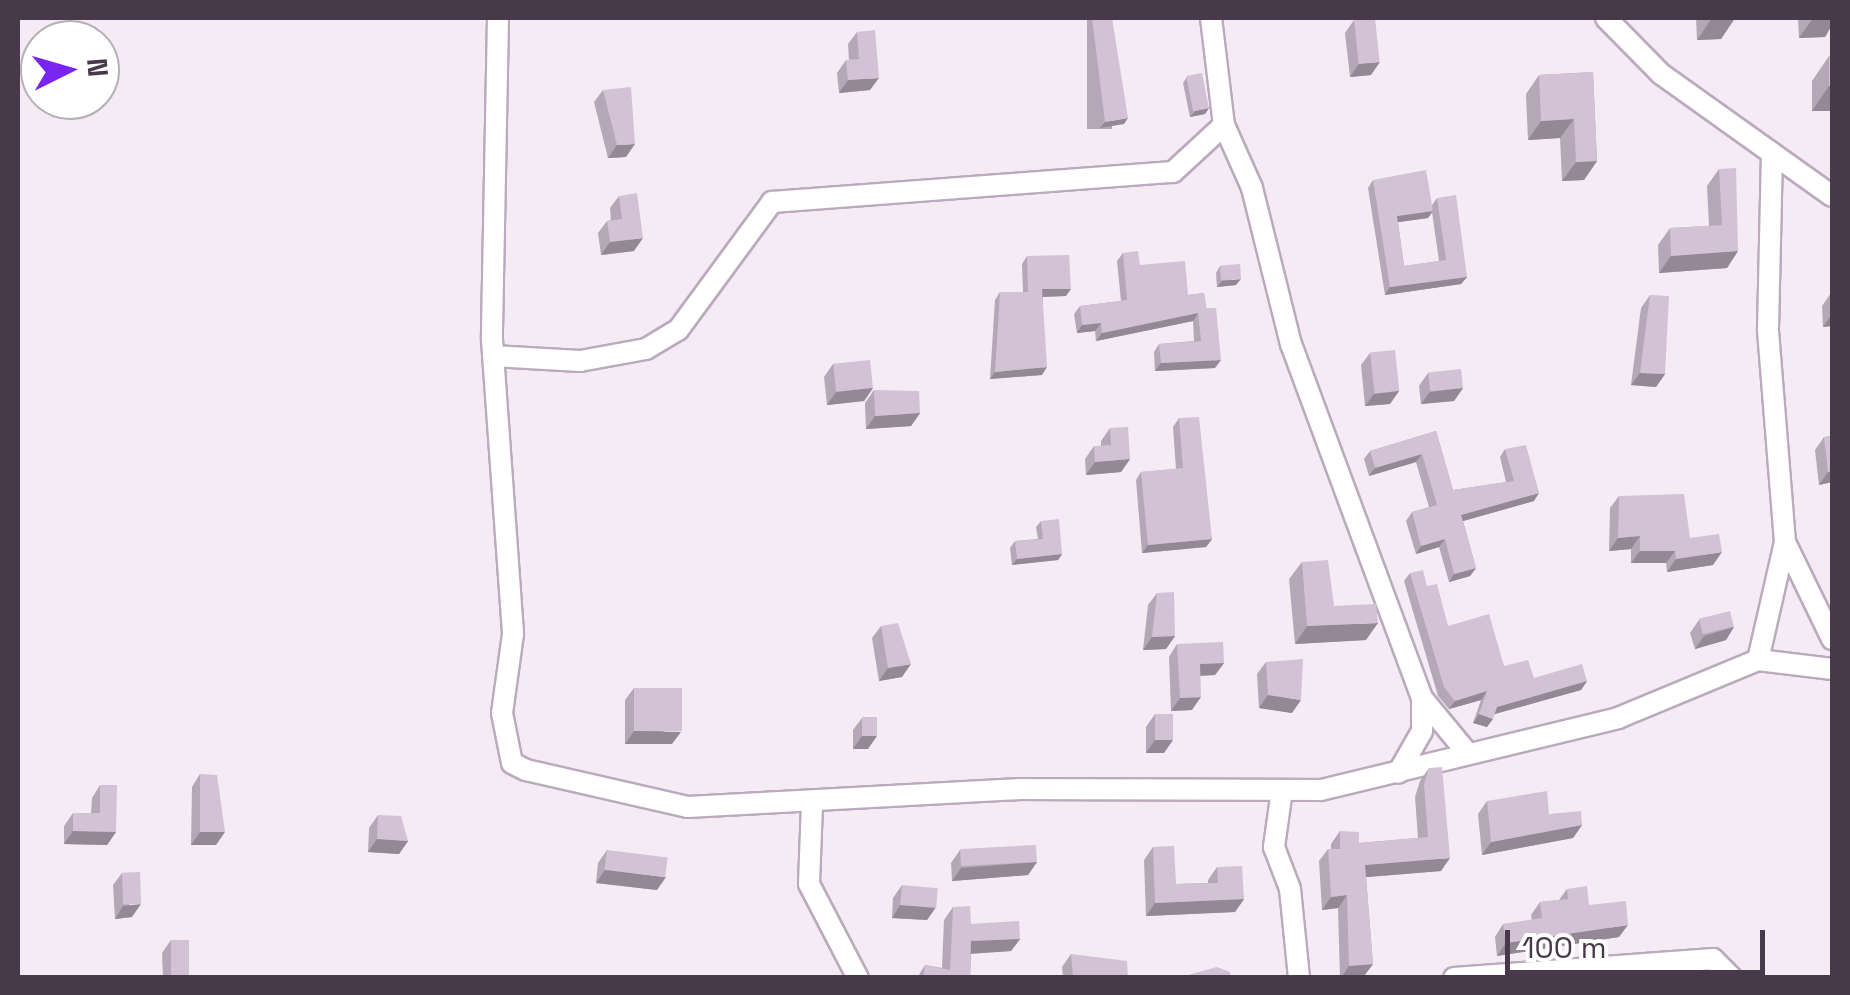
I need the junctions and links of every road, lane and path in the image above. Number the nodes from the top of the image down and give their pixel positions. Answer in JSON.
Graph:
{"nodes":[{"id":1,"x":498,"y":18,"type":"edge"},
{"id":2,"x":1210,"y":18,"type":"edge"},
{"id":3,"x":1606,"y":18,"type":"edge"},
{"id":4,"x":1224,"y":125,"type":"junction"},
{"id":5,"x":1772,"y":153,"type":"junction"},
{"id":6,"x":1832,"y":196,"type":"edge"},
{"id":7,"x":493,"y":356,"type":"junction"},
{"id":8,"x":1785,"y":542,"type":"junction"},
{"id":9,"x":1826,"y":609,"type":"edge"},
{"id":10,"x":1832,"y":640,"type":"edge"},
{"id":11,"x":1758,"y":660,"type":"junction"},
{"id":12,"x":1832,"y":669,"type":"edge"},
{"id":13,"x":1422,"y":698,"type":"junction"},
{"id":14,"x":1464,"y":750,"type":"junction"},
{"id":15,"x":1398,"y":773,"type":"junction"},
{"id":16,"x":1282,"y":790,"type":"junction"},
{"id":17,"x":812,"y":806,"type":"junction"},
{"id":18,"x":858,"y":978,"type":"edge"},
{"id":19,"x":1300,"y":978,"type":"edge"},
{"id":20,"x":1454,"y":978,"type":"edge"},
{"id":21,"x":1732,"y":978,"type":"edge"}],
"edges":[{"from":1,"to":7,"type":"street"},
{"from":2,"to":4,"type":"street"},
{"from":3,"to":5,"type":"street"},
{"from":4,"to":7,"type":"street"},
{"from":4,"to":13,"type":"street"},
{"from":5,"to":6,"type":"street"},
{"from":5,"to":8,"type":"street"},
{"from":7,"to":17,"type":"street"},
{"from":8,"to":9,"type":"street"},
{"from":8,"to":11,"type":"street"},
{"from":9,"to":10,"type":"street"},
{"from":11,"to":12,"type":"street"},
{"from":11,"to":14,"type":"street"},
{"from":13,"to":14,"type":"street"},
{"from":13,"to":15,"type":"street"},
{"from":14,"to":15,"type":"street"},
{"from":15,"to":16,"type":"street"},
{"from":16,"to":17,"type":"street"},
{"from":16,"to":19,"type":"street"},
{"from":17,"to":18,"type":"street"},
{"from":20,"to":21,"type":"street"}]}
